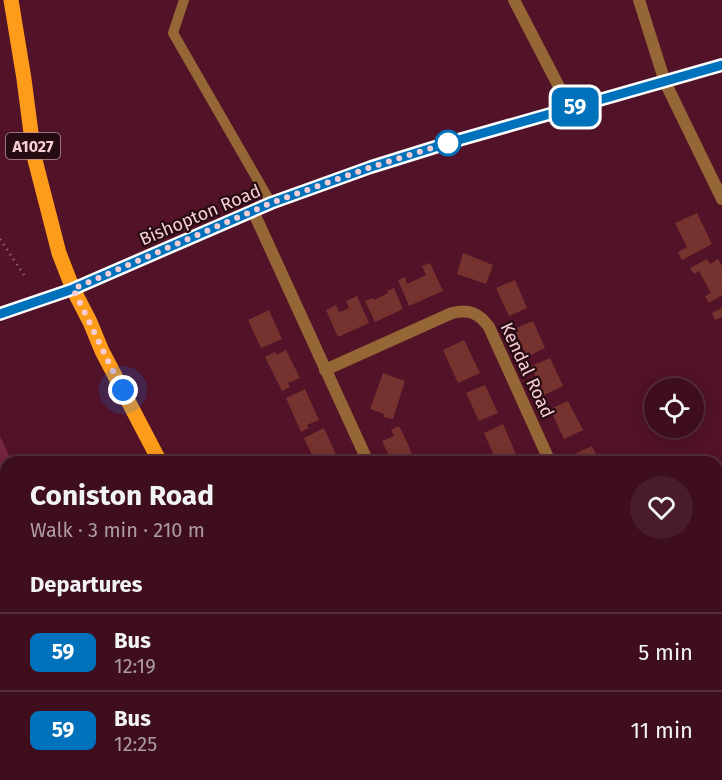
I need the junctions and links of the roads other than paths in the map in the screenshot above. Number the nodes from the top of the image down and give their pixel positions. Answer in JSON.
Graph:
{"nodes":[{"id":1,"x":11,"y":0,"type":"edge"},
{"id":2,"x":184,"y":0,"type":"edge"},
{"id":3,"x":514,"y":0,"type":"edge"},
{"id":4,"x":639,"y":0,"type":"edge"},
{"id":5,"x":722,"y":65,"type":"edge"},
{"id":6,"x":665,"y":82,"type":"junction"},
{"id":7,"x":570,"y":108,"type":"junction"},
{"id":8,"x":722,"y":199,"type":"edge"},
{"id":9,"x":271,"y":203,"type":"junction"},
{"id":10,"x":252,"y":211,"type":"junction"},
{"id":11,"x":73,"y":289,"type":"junction"},
{"id":12,"x":0,"y":314,"type":"edge"},
{"id":13,"x":326,"y":370,"type":"junction"},
{"id":14,"x":157,"y":456,"type":"edge"},
{"id":15,"x":365,"y":456,"type":"edge"},
{"id":16,"x":547,"y":456,"type":"edge"}],
"edges":[{"from":1,"to":11,"type":"main road","number":"A1027"},
{"from":2,"to":9,"type":"lane"},
{"from":3,"to":7,"type":"street"},
{"from":4,"to":6,"type":"street"},
{"from":5,"to":6,"type":"street","name":"Bishopton Road"},
{"from":6,"to":7,"type":"street","name":"Bishopton Road"},
{"from":6,"to":8,"type":"street"},
{"from":7,"to":9,"type":"street","name":"Bishopton Road"},
{"from":9,"to":10,"type":"street","name":"Bishopton Road"},
{"from":10,"to":11,"type":"street","name":"Bishopton Road"},
{"from":10,"to":13,"type":"street"},
{"from":11,"to":12,"type":"street","name":"Bishopton Road"},
{"from":11,"to":14,"type":"main road","number":"A1027"},
{"from":13,"to":15,"type":"street"},
{"from":13,"to":16,"type":"street","name":"Kendal Road"}]}
